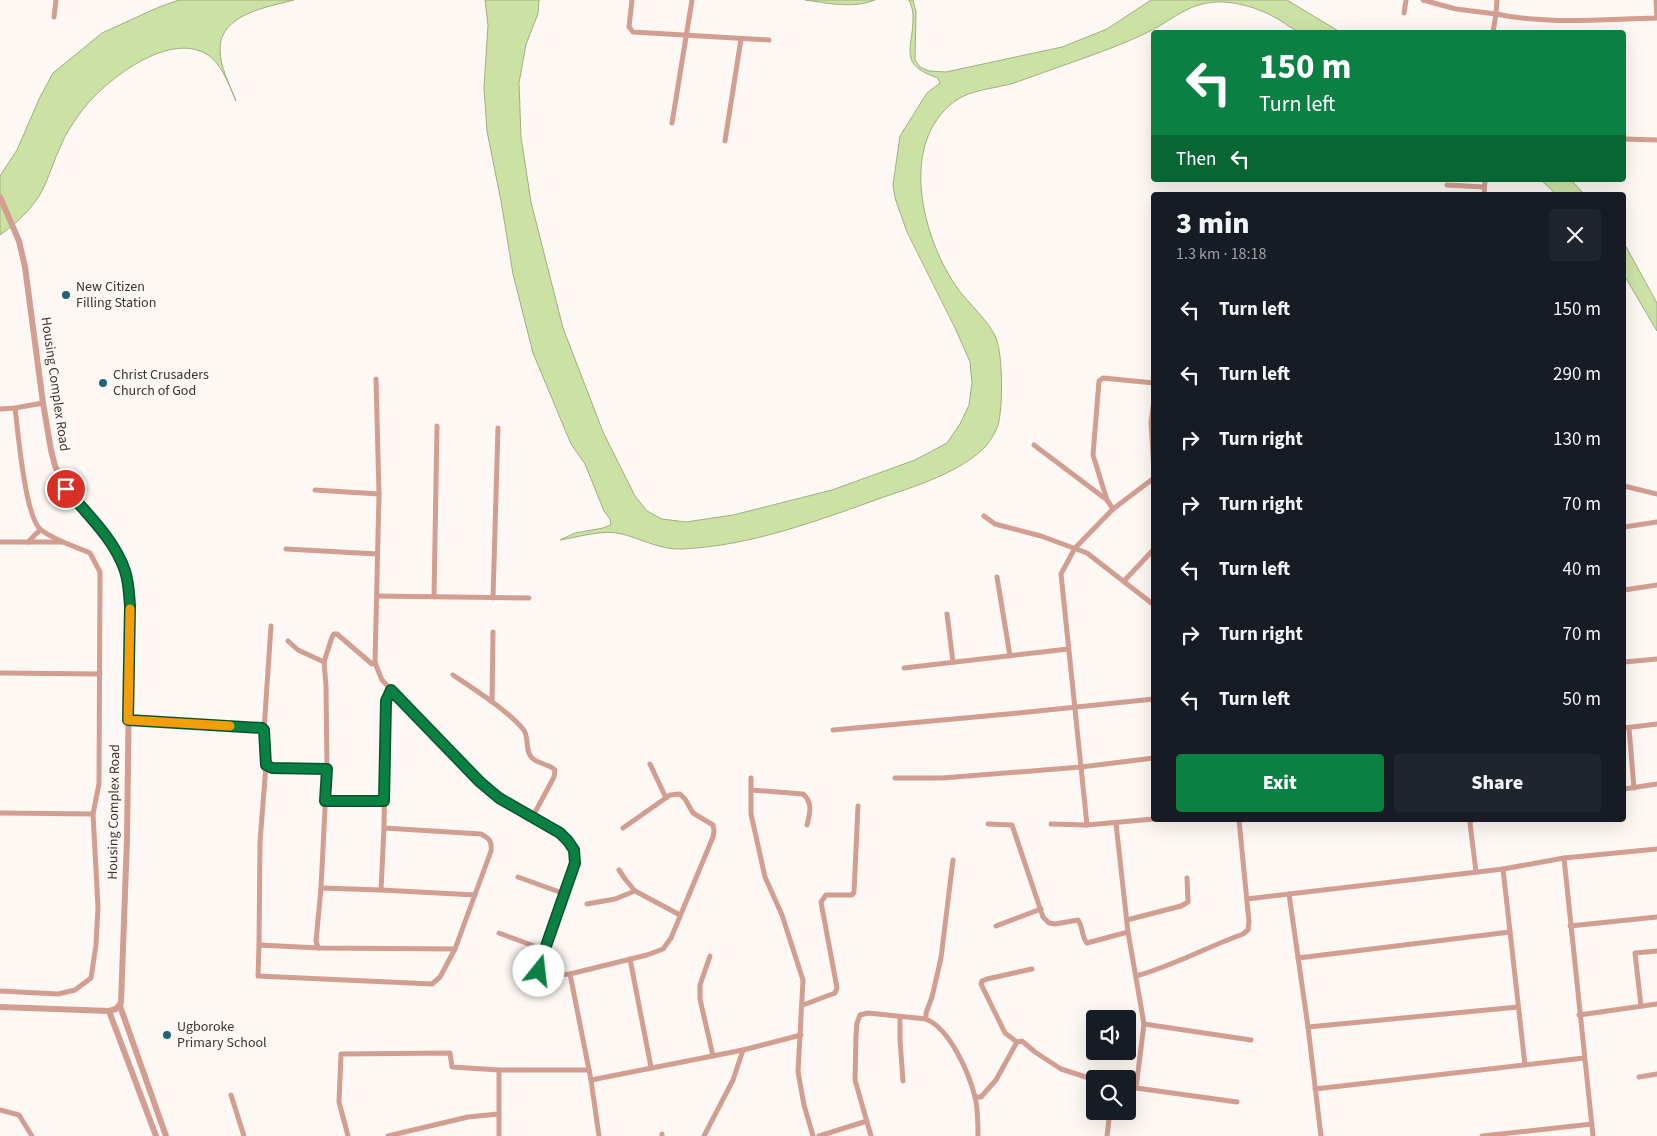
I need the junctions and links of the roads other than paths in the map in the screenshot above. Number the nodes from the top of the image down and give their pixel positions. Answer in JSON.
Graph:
{"nodes":[{"id":1,"x":56,"y":0,"type":"edge"},
{"id":2,"x":632,"y":0,"type":"edge"},
{"id":3,"x":692,"y":0,"type":"edge"},
{"id":4,"x":1406,"y":0,"type":"edge"},
{"id":5,"x":1424,"y":0,"type":"edge"},
{"id":6,"x":1497,"y":0,"type":"edge"},
{"id":7,"x":1656,"y":0,"type":"edge"},
{"id":8,"x":1404,"y":13,"type":"dead end"},
{"id":9,"x":1496,"y":14,"type":"junction"},
{"id":10,"x":54,"y":17,"type":"dead end"},
{"id":11,"x":1656,"y":18,"type":"edge"},
{"id":12,"x":1657,"y":23,"type":"edge"},
{"id":13,"x":1493,"y":30,"type":"edge"},
{"id":14,"x":687,"y":36,"type":"junction"},
{"id":15,"x":741,"y":39,"type":"junction"},
{"id":16,"x":769,"y":40,"type":"dead end"},
{"id":17,"x":672,"y":123,"type":"dead end"},
{"id":18,"x":725,"y":140,"type":"dead end"},
{"id":19,"x":1626,"y":140,"type":"edge"},
{"id":20,"x":1657,"y":140,"type":"edge"},
{"id":21,"x":1485,"y":182,"type":"edge"},
{"id":22,"x":1447,"y":184,"type":"dead end"},
{"id":23,"x":1484,"y":187,"type":"junction"},
{"id":24,"x":1484,"y":192,"type":"edge"},
{"id":25,"x":0,"y":197,"type":"edge"},
{"id":26,"x":376,"y":379,"type":"dead end"},
{"id":27,"x":1151,"y":383,"type":"edge"},
{"id":28,"x":43,"y":403,"type":"junction"},
{"id":29,"x":15,"y":408,"type":"junction"},
{"id":30,"x":0,"y":409,"type":"edge"},
{"id":31,"x":438,"y":426,"type":"dead end"},
{"id":32,"x":498,"y":428,"type":"dead end"},
{"id":33,"x":1034,"y":445,"type":"dead end"},
{"id":34,"x":1151,"y":480,"type":"edge"},
{"id":35,"x":1626,"y":486,"type":"edge"},
{"id":36,"x":315,"y":490,"type":"dead end"},
{"id":37,"x":379,"y":494,"type":"junction"},
{"id":38,"x":1657,"y":494,"type":"edge"},
{"id":39,"x":1107,"y":500,"type":"junction"},
{"id":40,"x":1113,"y":509,"type":"junction"},
{"id":41,"x":984,"y":516,"type":"dead end"},
{"id":42,"x":1657,"y":522,"type":"edge"},
{"id":43,"x":1626,"y":527,"type":"edge"},
{"id":44,"x":40,"y":530,"type":"junction"},
{"id":45,"x":0,"y":542,"type":"edge"},
{"id":46,"x":28,"y":542,"type":"junction"},
{"id":47,"x":63,"y":542,"type":"junction"},
{"id":48,"x":1075,"y":548,"type":"junction"},
{"id":49,"x":286,"y":549,"type":"dead end"},
{"id":50,"x":1151,"y":552,"type":"edge"},
{"id":51,"x":377,"y":554,"type":"junction"},
{"id":52,"x":997,"y":577,"type":"dead end"},
{"id":53,"x":1124,"y":581,"type":"junction"},
{"id":54,"x":1657,"y":585,"type":"edge"},
{"id":55,"x":1626,"y":590,"type":"edge"},
{"id":56,"x":377,"y":596,"type":"junction"},
{"id":57,"x":434,"y":597,"type":"junction"},
{"id":58,"x":493,"y":598,"type":"junction"},
{"id":59,"x":529,"y":598,"type":"dead end"},
{"id":60,"x":1151,"y":603,"type":"edge"},
{"id":61,"x":947,"y":614,"type":"dead end"},
{"id":62,"x":271,"y":626,"type":"dead end"},
{"id":63,"x":493,"y":632,"type":"dead end"},
{"id":64,"x":288,"y":641,"type":"dead end"},
{"id":65,"x":1068,"y":649,"type":"junction"},
{"id":66,"x":1010,"y":656,"type":"junction"},
{"id":67,"x":1657,"y":658,"type":"edge"},
{"id":68,"x":324,"y":662,"type":"junction"},
{"id":69,"x":953,"y":662,"type":"junction"},
{"id":70,"x":1626,"y":662,"type":"edge"},
{"id":71,"x":375,"y":663,"type":"junction"},
{"id":72,"x":904,"y":668,"type":"dead end"},
{"id":73,"x":0,"y":673,"type":"edge"},
{"id":74,"x":100,"y":674,"type":"junction"},
{"id":75,"x":452,"y":675,"type":"dead end"},
{"id":76,"x":391,"y":690,"type":"junction"},
{"id":77,"x":1151,"y":698,"type":"edge"},
{"id":78,"x":492,"y":702,"type":"junction"},
{"id":79,"x":1074,"y":707,"type":"junction"},
{"id":80,"x":128,"y":720,"type":"junction"},
{"id":81,"x":1657,"y":724,"type":"edge"},
{"id":82,"x":1627,"y":728,"type":"edge"},
{"id":83,"x":264,"y":730,"type":"junction"},
{"id":84,"x":833,"y":730,"type":"dead end"},
{"id":85,"x":1151,"y":758,"type":"edge"},
{"id":86,"x":650,"y":764,"type":"dead end"},
{"id":87,"x":266,"y":765,"type":"junction"},
{"id":88,"x":1081,"y":767,"type":"junction"},
{"id":89,"x":327,"y":769,"type":"junction"},
{"id":90,"x":750,"y":778,"type":"dead end"},
{"id":91,"x":895,"y":778,"type":"dead end"},
{"id":92,"x":1657,"y":784,"type":"edge"},
{"id":93,"x":1634,"y":788,"type":"junction"},
{"id":94,"x":1626,"y":789,"type":"edge"},
{"id":95,"x":751,"y":790,"type":"junction"},
{"id":96,"x":666,"y":798,"type":"junction"},
{"id":97,"x":325,"y":801,"type":"junction"},
{"id":98,"x":384,"y":801,"type":"junction"},
{"id":99,"x":858,"y":806,"type":"dead end"},
{"id":100,"x":0,"y":813,"type":"edge"},
{"id":101,"x":92,"y":814,"type":"junction"},
{"id":102,"x":532,"y":818,"type":"junction"},
{"id":103,"x":1151,"y":819,"type":"edge"},
{"id":104,"x":1239,"y":822,"type":"edge"},
{"id":105,"x":1471,"y":822,"type":"edge"},
{"id":106,"x":988,"y":824,"type":"dead end"},
{"id":107,"x":1051,"y":824,"type":"dead end"},
{"id":108,"x":1116,"y":824,"type":"junction"},
{"id":109,"x":807,"y":825,"type":"dead end"},
{"id":110,"x":1086,"y":825,"type":"junction"},
{"id":111,"x":384,"y":828,"type":"junction"},
{"id":112,"x":623,"y":828,"type":"dead end"},
{"id":113,"x":1657,"y":849,"type":"edge"},
{"id":114,"x":1564,"y":858,"type":"junction"},
{"id":115,"x":953,"y":860,"type":"dead end"},
{"id":116,"x":1502,"y":869,"type":"junction"},
{"id":117,"x":620,"y":870,"type":"dead end"},
{"id":118,"x":1476,"y":872,"type":"junction"},
{"id":119,"x":518,"y":878,"type":"dead end"},
{"id":120,"x":1187,"y":878,"type":"dead end"},
{"id":121,"x":321,"y":888,"type":"junction"},
{"id":122,"x":381,"y":890,"type":"junction"},
{"id":123,"x":635,"y":891,"type":"junction"},
{"id":124,"x":565,"y":894,"type":"junction"},
{"id":125,"x":1289,"y":894,"type":"junction"},
{"id":126,"x":475,"y":895,"type":"junction"},
{"id":127,"x":1247,"y":899,"type":"junction"},
{"id":128,"x":587,"y":904,"type":"dead end"},
{"id":129,"x":1041,"y":908,"type":"junction"},
{"id":130,"x":680,"y":915,"type":"junction"},
{"id":131,"x":1657,"y":917,"type":"edge"},
{"id":132,"x":1127,"y":920,"type":"junction"},
{"id":133,"x":996,"y":926,"type":"dead end"},
{"id":134,"x":1570,"y":926,"type":"junction"},
{"id":135,"x":1128,"y":932,"type":"junction"},
{"id":136,"x":1510,"y":932,"type":"junction"},
{"id":137,"x":499,"y":933,"type":"dead end"},
{"id":138,"x":259,"y":945,"type":"junction"},
{"id":139,"x":319,"y":948,"type":"junction"},
{"id":140,"x":455,"y":949,"type":"junction"},
{"id":141,"x":544,"y":950,"type":"junction"},
{"id":142,"x":1657,"y":951,"type":"edge"},
{"id":143,"x":710,"y":956,"type":"dead end"},
{"id":144,"x":1298,"y":958,"type":"junction"},
{"id":145,"x":630,"y":959,"type":"junction"},
{"id":146,"x":1032,"y":969,"type":"dead end"},
{"id":147,"x":570,"y":974,"type":"junction"},
{"id":148,"x":1136,"y":976,"type":"junction"},
{"id":149,"x":0,"y":991,"type":"edge"},
{"id":150,"x":1657,"y":1004,"type":"edge"},
{"id":151,"x":802,"y":1005,"type":"junction"},
{"id":152,"x":0,"y":1006,"type":"edge"},
{"id":153,"x":120,"y":1006,"type":"junction"},
{"id":154,"x":1641,"y":1006,"type":"junction"},
{"id":155,"x":1518,"y":1007,"type":"junction"},
{"id":156,"x":109,"y":1011,"type":"junction"},
{"id":157,"x":1580,"y":1014,"type":"junction"},
{"id":158,"x":900,"y":1017,"type":"junction"},
{"id":159,"x":926,"y":1019,"type":"junction"},
{"id":160,"x":1144,"y":1024,"type":"junction"},
{"id":161,"x":1308,"y":1027,"type":"junction"},
{"id":162,"x":801,"y":1036,"type":"junction"},
{"id":163,"x":1251,"y":1040,"type":"dead end"},
{"id":164,"x":1017,"y":1042,"type":"junction"},
{"id":165,"x":743,"y":1050,"type":"junction"},
{"id":166,"x":713,"y":1056,"type":"junction"},
{"id":167,"x":1584,"y":1058,"type":"junction"},
{"id":168,"x":1525,"y":1065,"type":"junction"},
{"id":169,"x":651,"y":1067,"type":"junction"},
{"id":170,"x":500,"y":1070,"type":"junction"},
{"id":171,"x":589,"y":1070,"type":"junction"},
{"id":172,"x":1657,"y":1074,"type":"edge"},
{"id":173,"x":1086,"y":1077,"type":"edge"},
{"id":174,"x":1638,"y":1077,"type":"dead end"},
{"id":175,"x":591,"y":1080,"type":"junction"},
{"id":176,"x":904,"y":1081,"type":"dead end"},
{"id":177,"x":1136,"y":1088,"type":"joint"},
{"id":178,"x":1315,"y":1089,"type":"junction"},
{"id":179,"x":232,"y":1095,"type":"dead end"},
{"id":180,"x":975,"y":1097,"type":"junction"},
{"id":181,"x":1237,"y":1102,"type":"dead end"},
{"id":182,"x":0,"y":1110,"type":"edge"},
{"id":183,"x":498,"y":1114,"type":"junction"},
{"id":184,"x":1109,"y":1120,"type":"edge"},
{"id":185,"x":867,"y":1121,"type":"junction"},
{"id":186,"x":1592,"y":1124,"type":"junction"},
{"id":187,"x":1541,"y":1129,"type":"junction"},
{"id":188,"x":32,"y":1136,"type":"edge"},
{"id":189,"x":156,"y":1136,"type":"edge"},
{"id":190,"x":166,"y":1136,"type":"edge"},
{"id":191,"x":244,"y":1136,"type":"edge"},
{"id":192,"x":348,"y":1136,"type":"edge"},
{"id":193,"x":388,"y":1136,"type":"edge"},
{"id":194,"x":499,"y":1136,"type":"edge"},
{"id":195,"x":599,"y":1136,"type":"edge"},
{"id":196,"x":704,"y":1136,"type":"edge"},
{"id":197,"x":813,"y":1136,"type":"edge"},
{"id":198,"x":819,"y":1136,"type":"edge"},
{"id":199,"x":871,"y":1136,"type":"edge"},
{"id":200,"x":978,"y":1136,"type":"edge"},
{"id":201,"x":1107,"y":1136,"type":"edge"},
{"id":202,"x":1321,"y":1136,"type":"edge"},
{"id":203,"x":1482,"y":1136,"type":"edge"},
{"id":204,"x":1542,"y":1136,"type":"edge"},
{"id":205,"x":1593,"y":1136,"type":"edge"}],
"edges":[{"from":1,"to":10,"type":"street"},
{"from":2,"to":14,"type":"street"},
{"from":3,"to":14,"type":"street"},
{"from":4,"to":8,"type":"street"},
{"from":5,"to":9,"type":"street"},
{"from":6,"to":9,"type":"street"},
{"from":7,"to":11,"type":"street"},
{"from":9,"to":11,"type":"street"},
{"from":9,"to":13,"type":"street"},
{"from":11,"to":12,"type":"street"},
{"from":14,"to":15,"type":"street"},
{"from":14,"to":17,"type":"street"},
{"from":15,"to":16,"type":"street"},
{"from":15,"to":18,"type":"street"},
{"from":19,"to":20,"type":"street"},
{"from":21,"to":23,"type":"street"},
{"from":22,"to":23,"type":"street"},
{"from":23,"to":24,"type":"street"},
{"from":25,"to":28,"type":"street","name":"Housing Complex Road"},
{"from":26,"to":37,"type":"street"},
{"from":27,"to":39,"type":"street"},
{"from":28,"to":29,"type":"street"},
{"from":28,"to":80,"type":"street","name":"Housing Complex Road"},
{"from":29,"to":30,"type":"street"},
{"from":29,"to":44,"type":"street"},
{"from":31,"to":57,"type":"street"},
{"from":32,"to":58,"type":"street"},
{"from":33,"to":39,"type":"street"},
{"from":34,"to":40,"type":"street"},
{"from":35,"to":38,"type":"street"},
{"from":36,"to":37,"type":"street"},
{"from":37,"to":51,"type":"street"},
{"from":39,"to":40,"type":"street"},
{"from":40,"to":48,"type":"street"},
{"from":41,"to":48,"type":"street"},
{"from":42,"to":43,"type":"street"},
{"from":44,"to":46,"type":"street"},
{"from":44,"to":47,"type":"street"},
{"from":45,"to":46,"type":"street"},
{"from":46,"to":47,"type":"street"},
{"from":47,"to":74,"type":"street"},
{"from":48,"to":53,"type":"street"},
{"from":48,"to":65,"type":"street"},
{"from":49,"to":51,"type":"street"},
{"from":50,"to":53,"type":"street"},
{"from":51,"to":56,"type":"street"},
{"from":52,"to":66,"type":"street"},
{"from":53,"to":60,"type":"street"},
{"from":54,"to":55,"type":"street"},
{"from":56,"to":57,"type":"street"},
{"from":56,"to":71,"type":"street"},
{"from":57,"to":58,"type":"street"},
{"from":58,"to":59,"type":"street"},
{"from":61,"to":69,"type":"street"},
{"from":62,"to":83,"type":"street"},
{"from":63,"to":78,"type":"street"},
{"from":64,"to":68,"type":"street"},
{"from":65,"to":66,"type":"street"},
{"from":65,"to":79,"type":"street"},
{"from":66,"to":69,"type":"street"},
{"from":67,"to":70,"type":"street"},
{"from":68,"to":71,"type":"street"},
{"from":68,"to":89,"type":"street"},
{"from":69,"to":72,"type":"street"},
{"from":71,"to":76,"type":"street"},
{"from":73,"to":74,"type":"street"},
{"from":74,"to":101,"type":"street"},
{"from":75,"to":78,"type":"street"},
{"from":76,"to":98,"type":"street"},
{"from":76,"to":102,"type":"street"},
{"from":77,"to":79,"type":"street"},
{"from":78,"to":102,"type":"street"},
{"from":79,"to":84,"type":"street"},
{"from":79,"to":88,"type":"street"},
{"from":80,"to":83,"type":"street"},
{"from":80,"to":153,"type":"street","name":"Housing Complex Road"},
{"from":81,"to":82,"type":"street"},
{"from":82,"to":93,"type":"street"},
{"from":83,"to":87,"type":"street"},
{"from":85,"to":88,"type":"street"},
{"from":86,"to":96,"type":"street"},
{"from":87,"to":89,"type":"street"},
{"from":87,"to":138,"type":"street"},
{"from":88,"to":91,"type":"street"},
{"from":88,"to":110,"type":"street"},
{"from":89,"to":97,"type":"street"},
{"from":90,"to":95,"type":"street"},
{"from":92,"to":93,"type":"street"},
{"from":93,"to":94,"type":"street"},
{"from":95,"to":109,"type":"street"},
{"from":95,"to":151,"type":"street"},
{"from":96,"to":112,"type":"street"},
{"from":96,"to":130,"type":"street"},
{"from":97,"to":98,"type":"street"},
{"from":97,"to":121,"type":"street"},
{"from":98,"to":111,"type":"street"},
{"from":99,"to":151,"type":"street"},
{"from":100,"to":101,"type":"street"},
{"from":101,"to":149,"type":"street"},
{"from":102,"to":124,"type":"street"},
{"from":103,"to":108,"type":"street"},
{"from":104,"to":127,"type":"street"},
{"from":105,"to":118,"type":"street"},
{"from":106,"to":129,"type":"street"},
{"from":107,"to":110,"type":"street"},
{"from":108,"to":110,"type":"street"},
{"from":108,"to":132,"type":"street"},
{"from":111,"to":122,"type":"street"},
{"from":111,"to":126,"type":"street"},
{"from":113,"to":114,"type":"street"},
{"from":114,"to":116,"type":"street"},
{"from":114,"to":134,"type":"street"},
{"from":115,"to":159,"type":"street"},
{"from":116,"to":118,"type":"street"},
{"from":116,"to":136,"type":"street"},
{"from":117,"to":123,"type":"street"},
{"from":118,"to":125,"type":"street"},
{"from":119,"to":124,"type":"street"},
{"from":120,"to":132,"type":"street"},
{"from":121,"to":122,"type":"street"},
{"from":121,"to":139,"type":"street"},
{"from":122,"to":126,"type":"street"},
{"from":123,"to":128,"type":"street"},
{"from":123,"to":130,"type":"street"},
{"from":124,"to":141,"type":"street"},
{"from":125,"to":127,"type":"street"},
{"from":125,"to":144,"type":"street"},
{"from":126,"to":140,"type":"street"},
{"from":127,"to":148,"type":"street"},
{"from":129,"to":133,"type":"street"},
{"from":129,"to":135,"type":"street"},
{"from":130,"to":145,"type":"street"},
{"from":131,"to":134,"type":"street"},
{"from":132,"to":135,"type":"street"},
{"from":134,"to":157,"type":"street"},
{"from":135,"to":148,"type":"street"},
{"from":136,"to":144,"type":"street"},
{"from":136,"to":155,"type":"street"},
{"from":137,"to":141,"type":"street"},
{"from":138,"to":139,"type":"street"},
{"from":138,"to":140,"type":"street"},
{"from":139,"to":140,"type":"street"},
{"from":141,"to":147,"type":"street"},
{"from":142,"to":154,"type":"street"},
{"from":143,"to":166,"type":"street"},
{"from":144,"to":161,"type":"street"},
{"from":145,"to":147,"type":"street"},
{"from":145,"to":169,"type":"street"},
{"from":146,"to":164,"type":"street"},
{"from":147,"to":171,"type":"street"},
{"from":148,"to":160,"type":"street"},
{"from":150,"to":154,"type":"street"},
{"from":151,"to":162,"type":"street"},
{"from":152,"to":156,"type":"street"},
{"from":153,"to":156,"type":"street"},
{"from":153,"to":190,"type":"street"},
{"from":154,"to":157,"type":"street"},
{"from":155,"to":161,"type":"street"},
{"from":155,"to":168,"type":"street"},
{"from":156,"to":189,"type":"street"},
{"from":157,"to":167,"type":"street"},
{"from":158,"to":159,"type":"street"},
{"from":158,"to":176,"type":"street"},
{"from":158,"to":185,"type":"street"},
{"from":159,"to":180,"type":"street"},
{"from":160,"to":163,"type":"street"},
{"from":160,"to":177,"type":"street"},
{"from":161,"to":178,"type":"street"},
{"from":162,"to":165,"type":"street"},
{"from":162,"to":197,"type":"street"},
{"from":164,"to":173,"type":"street"},
{"from":164,"to":180,"type":"street"},
{"from":165,"to":166,"type":"street"},
{"from":165,"to":196,"type":"street"},
{"from":166,"to":169,"type":"street"},
{"from":167,"to":168,"type":"street"},
{"from":167,"to":186,"type":"street"},
{"from":168,"to":178,"type":"street"},
{"from":169,"to":175,"type":"street"},
{"from":170,"to":171,"type":"street"},
{"from":170,"to":183,"type":"street"},
{"from":170,"to":192,"type":"street"},
{"from":171,"to":175,"type":"street"},
{"from":172,"to":174,"type":"street"},
{"from":175,"to":195,"type":"street"},
{"from":177,"to":181,"type":"street"},
{"from":178,"to":202,"type":"street"},
{"from":179,"to":191,"type":"street"},
{"from":180,"to":200,"type":"street"},
{"from":182,"to":188,"type":"street"},
{"from":183,"to":193,"type":"street"},
{"from":183,"to":194,"type":"street"},
{"from":184,"to":201,"type":"street"},
{"from":185,"to":198,"type":"street"},
{"from":185,"to":199,"type":"street"},
{"from":186,"to":187,"type":"street"},
{"from":186,"to":205,"type":"street"},
{"from":187,"to":203,"type":"street"},
{"from":187,"to":204,"type":"street"}]}
